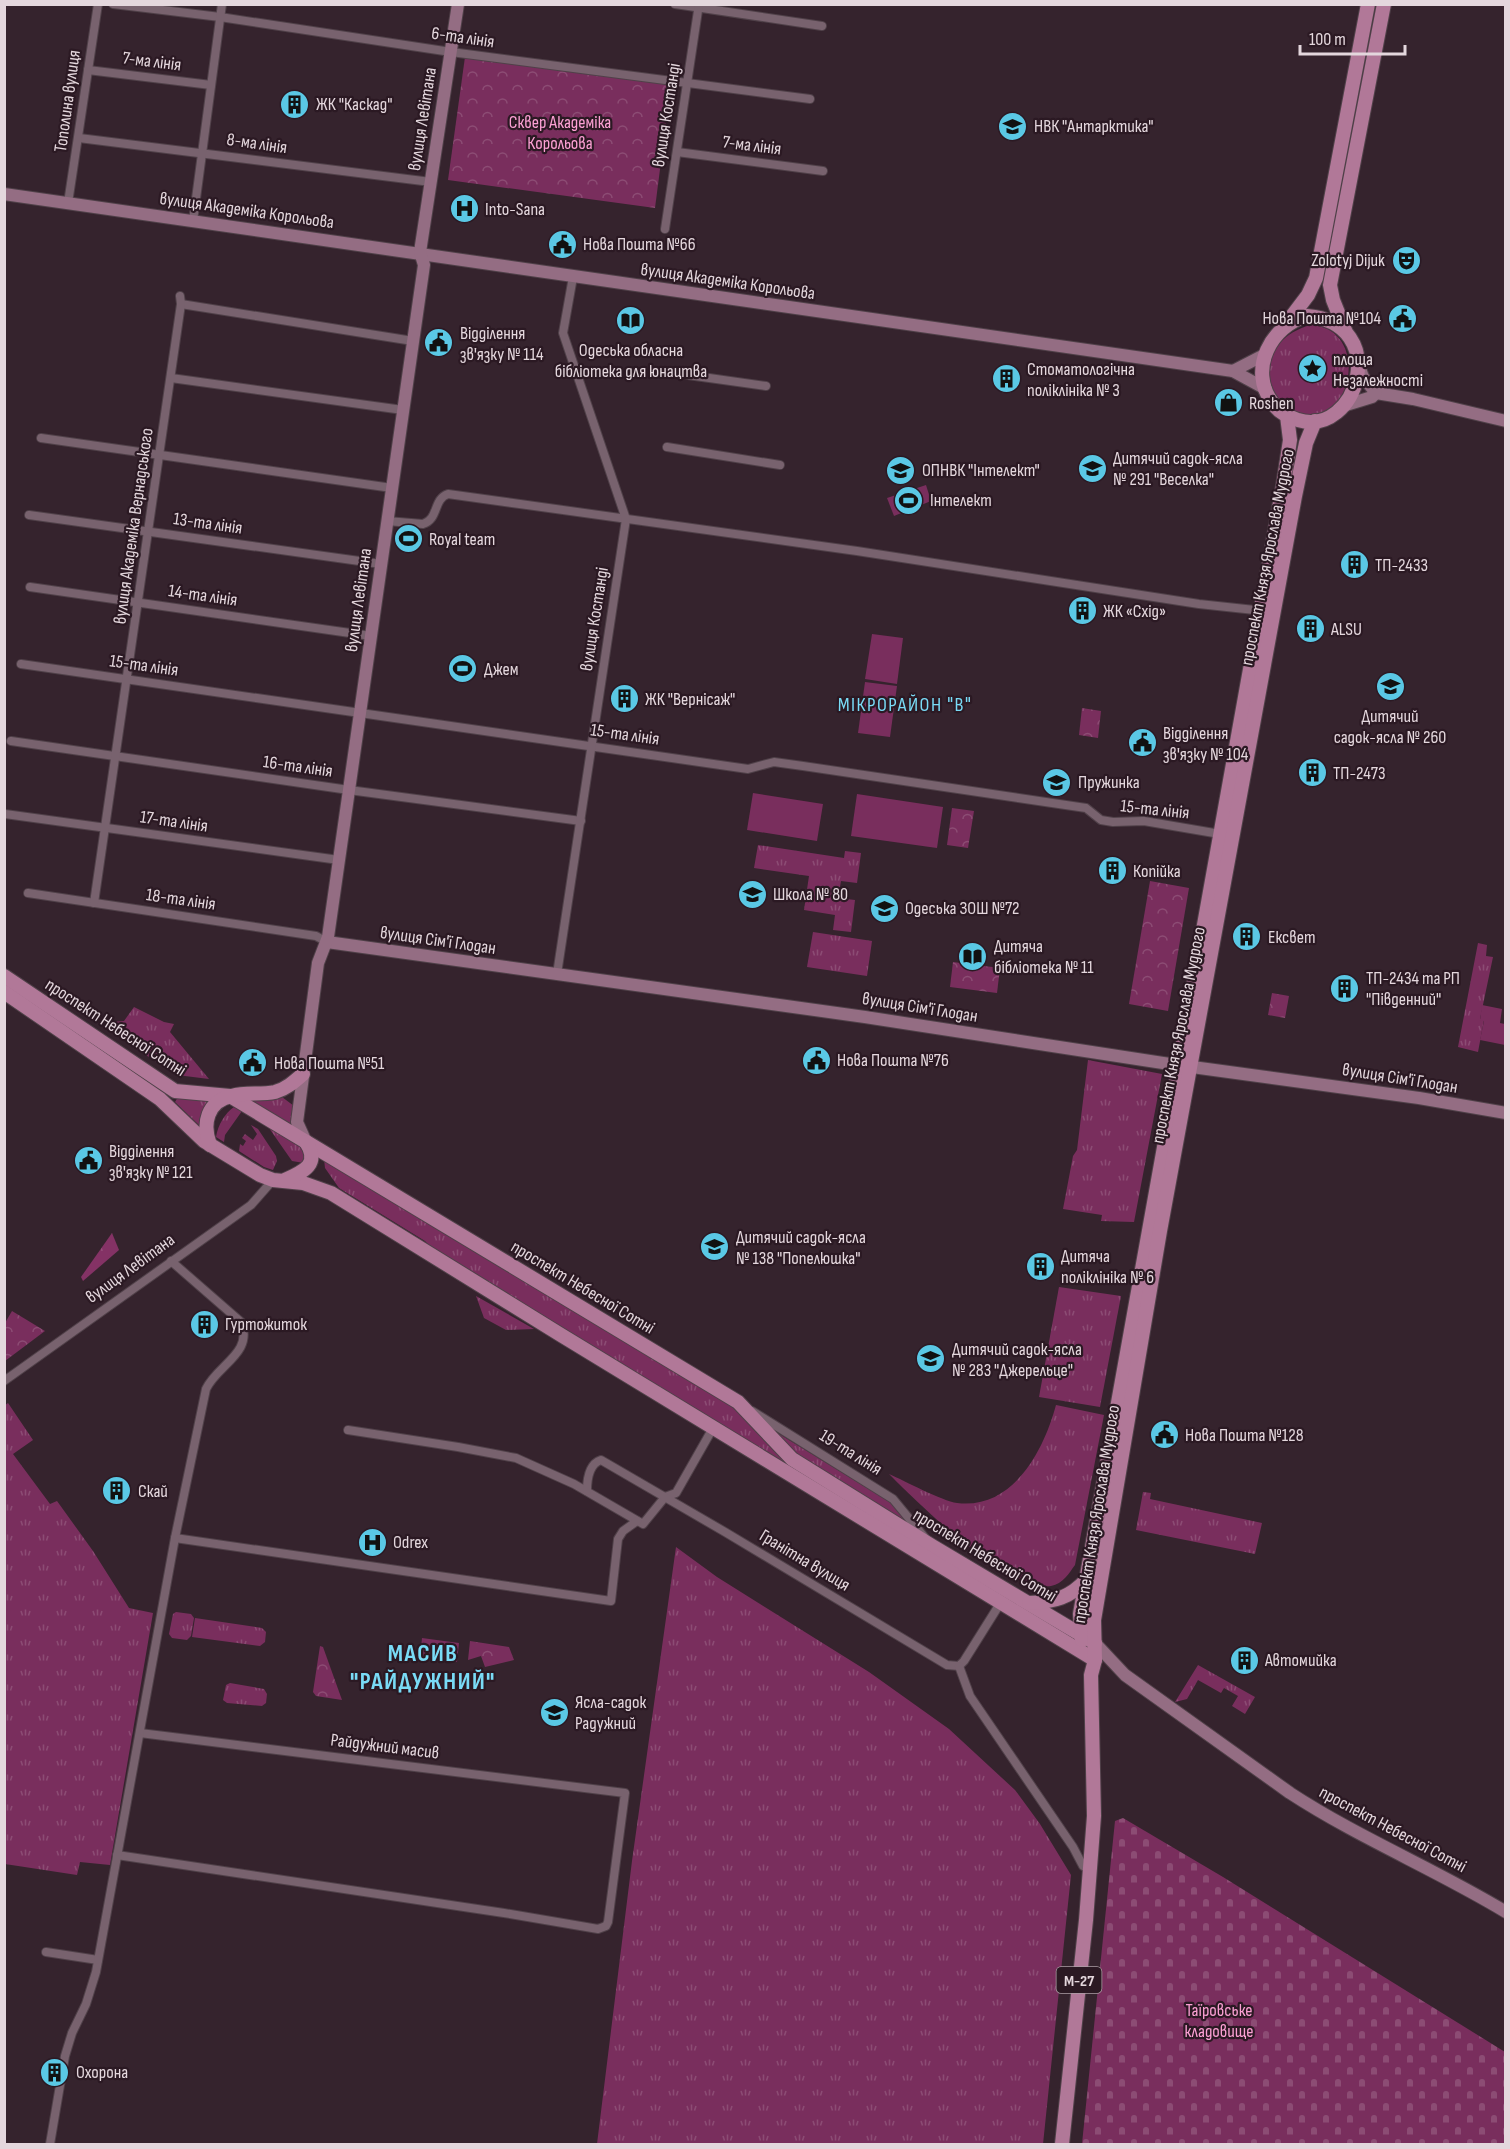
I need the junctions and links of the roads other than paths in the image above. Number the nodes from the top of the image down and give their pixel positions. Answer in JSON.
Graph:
{"nodes":[{"id":1,"x":98,"y":4,"type":"edge"},
{"id":2,"x":112,"y":4,"type":"edge"},
{"id":3,"x":222,"y":4,"type":"edge"},
{"id":4,"x":458,"y":4,"type":"edge"},
{"id":5,"x":675,"y":4,"type":"edge"},
{"id":6,"x":1368,"y":4,"type":"edge"},
{"id":7,"x":1384,"y":4,"type":"edge"},
{"id":8,"x":699,"y":6,"type":"edge"},
{"id":9,"x":220,"y":17,"type":"junction"},
{"id":10,"x":822,"y":26,"type":"dead end"},
{"id":11,"x":451,"y":52,"type":"junction"},
{"id":12,"x":88,"y":70,"type":"junction"},
{"id":13,"x":687,"y":83,"type":"junction"},
{"id":14,"x":211,"y":85,"type":"junction"},
{"id":15,"x":810,"y":99,"type":"dead end"},
{"id":16,"x":78,"y":138,"type":"junction"},
{"id":17,"x":677,"y":152,"type":"junction"},
{"id":18,"x":201,"y":153,"type":"junction"},
{"id":19,"x":824,"y":171,"type":"dead end"},
{"id":20,"x":431,"y":182,"type":"junction"},
{"id":21,"x":4,"y":194,"type":"edge"},
{"id":22,"x":68,"y":203,"type":"junction"},
{"id":23,"x":193,"y":221,"type":"junction"},
{"id":24,"x":665,"y":230,"type":"dead end"},
{"id":25,"x":420,"y":252,"type":"junction"},
{"id":26,"x":573,"y":277,"type":"junction"},
{"id":27,"x":1286,"y":324,"type":"junction"},
{"id":28,"x":1345,"y":330,"type":"junction"},
{"id":29,"x":412,"y":341,"type":"junction"},
{"id":30,"x":1264,"y":354,"type":"junction"},
{"id":31,"x":1359,"y":366,"type":"junction"},
{"id":32,"x":1233,"y":371,"type":"junction"},
{"id":33,"x":688,"y":375,"type":"dead end"},
{"id":34,"x":171,"y":378,"type":"junction"},
{"id":35,"x":766,"y":386,"type":"dead end"},
{"id":36,"x":1266,"y":389,"type":"junction"},
{"id":37,"x":1376,"y":393,"type":"junction"},
{"id":38,"x":1346,"y":405,"type":"junction"},
{"id":39,"x":403,"y":410,"type":"junction"},
{"id":40,"x":1287,"y":416,"type":"junction"},
{"id":41,"x":1506,"y":421,"type":"edge"},
{"id":42,"x":1315,"y":422,"type":"junction"},
{"id":43,"x":40,"y":438,"type":"dead end"},
{"id":44,"x":667,"y":447,"type":"dead end"},
{"id":45,"x":160,"y":455,"type":"junction"},
{"id":46,"x":780,"y":465,"type":"dead end"},
{"id":47,"x":392,"y":488,"type":"junction"},
{"id":48,"x":30,"y":515,"type":"dead end"},
{"id":49,"x":626,"y":519,"type":"junction"},
{"id":50,"x":387,"y":521,"type":"junction"},
{"id":51,"x":148,"y":531,"type":"junction"},
{"id":52,"x":381,"y":564,"type":"junction"},
{"id":53,"x":30,"y":587,"type":"dead end"},
{"id":54,"x":138,"y":603,"type":"junction"},
{"id":55,"x":1260,"y":611,"type":"junction"},
{"id":56,"x":1275,"y":612,"type":"junction"},
{"id":57,"x":371,"y":636,"type":"junction"},
{"id":58,"x":21,"y":664,"type":"dead end"},
{"id":59,"x":127,"y":679,"type":"junction"},
{"id":60,"x":360,"y":712,"type":"junction"},
{"id":61,"x":11,"y":741,"type":"dead end"},
{"id":62,"x":592,"y":746,"type":"junction"},
{"id":63,"x":116,"y":756,"type":"junction"},
{"id":64,"x":349,"y":790,"type":"junction"},
{"id":65,"x":5,"y":814,"type":"edge"},
{"id":66,"x":581,"y":820,"type":"junction"},
{"id":67,"x":105,"y":828,"type":"junction"},
{"id":68,"x":1227,"y":835,"type":"junction"},
{"id":69,"x":339,"y":860,"type":"junction"},
{"id":70,"x":28,"y":893,"type":"dead end"},
{"id":71,"x":94,"y":903,"type":"junction"},
{"id":72,"x":327,"y":942,"type":"junction"},
{"id":73,"x":557,"y":974,"type":"junction"},
{"id":74,"x":4,"y":976,"type":"edge"},
{"id":75,"x":4,"y":992,"type":"edge"},
{"id":76,"x":1184,"y":1066,"type":"junction"},
{"id":77,"x":303,"y":1074,"type":"junction"},
{"id":78,"x":231,"y":1096,"type":"junction"},
{"id":79,"x":1506,"y":1113,"type":"edge"},
{"id":80,"x":306,"y":1142,"type":"junction"},
{"id":81,"x":210,"y":1145,"type":"junction"},
{"id":82,"x":278,"y":1180,"type":"junction"},
{"id":83,"x":171,"y":1261,"type":"junction"},
{"id":84,"x":4,"y":1381,"type":"edge"},
{"id":85,"x":738,"y":1402,"type":"junction"},
{"id":86,"x":713,"y":1428,"type":"junction"},
{"id":87,"x":348,"y":1430,"type":"dead end"},
{"id":88,"x":587,"y":1491,"type":"junction"},
{"id":89,"x":665,"y":1497,"type":"junction"},
{"id":90,"x":637,"y":1521,"type":"junction"},
{"id":91,"x":175,"y":1538,"type":"junction"},
{"id":92,"x":932,"y":1546,"type":"junction"},
{"id":93,"x":1087,"y":1579,"type":"junction"},
{"id":94,"x":1001,"y":1602,"type":"junction"},
{"id":95,"x":1029,"y":1603,"type":"junction"},
{"id":96,"x":1080,"y":1633,"type":"junction"},
{"id":97,"x":1095,"y":1643,"type":"junction"},
{"id":98,"x":1089,"y":1656,"type":"junction"},
{"id":99,"x":959,"y":1666,"type":"junction"},
{"id":100,"x":1118,"y":1670,"type":"junction"},
{"id":101,"x":140,"y":1733,"type":"junction"},
{"id":102,"x":117,"y":1855,"type":"junction"},
{"id":103,"x":1089,"y":1869,"type":"junction"},
{"id":104,"x":1506,"y":1912,"type":"edge"},
{"id":105,"x":46,"y":1952,"type":"dead end"},
{"id":106,"x":98,"y":1960,"type":"junction"},
{"id":107,"x":50,"y":2145,"type":"edge"},
{"id":108,"x":1062,"y":2145,"type":"edge"}],
"edges":[{"from":1,"to":12,"type":"street","name":"Тополина вулиця"},
{"from":2,"to":9,"type":"street","name":"6-та лінія"},
{"from":3,"to":9,"type":"street"},
{"from":4,"to":11,"type":"main road","name":"вулиця Левітана"},
{"from":5,"to":8,"type":"street"},
{"from":6,"to":27,"type":"main road"},
{"from":7,"to":28,"type":"main road"},
{"from":8,"to":10,"type":"street"},
{"from":8,"to":13,"type":"street","name":"вулиця Костанді"},
{"from":9,"to":11,"type":"street","name":"6-та лінія"},
{"from":9,"to":14,"type":"street"},
{"from":11,"to":13,"type":"street","name":"6-та лінія"},
{"from":11,"to":20,"type":"main road","name":"вулиця Левітана"},
{"from":12,"to":14,"type":"street","name":"7-ма лінія"},
{"from":12,"to":16,"type":"street","name":"Тополина вулиця"},
{"from":13,"to":15,"type":"street","name":"6-та лінія"},
{"from":13,"to":17,"type":"street","name":"вулиця Костанді"},
{"from":14,"to":18,"type":"street"},
{"from":16,"to":18,"type":"street","name":"8-ма лінія"},
{"from":16,"to":22,"type":"street","name":"Тополина вулиця"},
{"from":17,"to":19,"type":"street","name":"7-ма лінія"},
{"from":17,"to":24,"type":"street","name":"вулиця Костанді"},
{"from":18,"to":20,"type":"street","name":"8-ма лінія"},
{"from":18,"to":23,"type":"street"},
{"from":20,"to":25,"type":"main road","name":"вулиця Левітана"},
{"from":21,"to":22,"type":"main road","name":"вулиця Академіка Корольова"},
{"from":22,"to":23,"type":"main road","name":"вулиця Академіка Корольова"},
{"from":23,"to":25,"type":"main road","name":"вулиця Академіка Корольова"},
{"from":25,"to":26,"type":"main road","name":"вулиця Академіка Корольова"},
{"from":25,"to":29,"type":"main road","name":"вулиця Левітана"},
{"from":26,"to":32,"type":"main road","name":"вулиця Академіка Корольова"},
{"from":26,"to":49,"type":"street","name":"вулиця Костанді"},
{"from":27,"to":28,"type":"main road"},
{"from":27,"to":30,"type":"main road"},
{"from":28,"to":31,"type":"main road"},
{"from":29,"to":34,"type":"street","name":"вулиця Академіка Вернадського"},
{"from":29,"to":39,"type":"main road","name":"вулиця Левітана"},
{"from":30,"to":32,"type":"main road"},
{"from":30,"to":36,"type":"main road"},
{"from":31,"to":37,"type":"main road"},
{"from":31,"to":38,"type":"main road"},
{"from":32,"to":36,"type":"main road","name":"вулиця Академіка Корольова"},
{"from":33,"to":35,"type":"street"},
{"from":34,"to":39,"type":"street"},
{"from":34,"to":45,"type":"street","name":"вулиця Академіка Вернадського"},
{"from":36,"to":40,"type":"main road"},
{"from":37,"to":38,"type":"main road"},
{"from":37,"to":41,"type":"main road"},
{"from":38,"to":42,"type":"main road"},
{"from":39,"to":47,"type":"main road","name":"вулиця Левітана"},
{"from":40,"to":42,"type":"main road"},
{"from":40,"to":55,"type":"main road","name":"проспект Князя Ярослава Мудрого"},
{"from":42,"to":56,"type":"main road","name":"проспект Князя Ярослава Мудрого"},
{"from":43,"to":45,"type":"street"},
{"from":44,"to":46,"type":"street"},
{"from":45,"to":47,"type":"street"},
{"from":45,"to":51,"type":"street","name":"вулиця Академіка Вернадського"},
{"from":47,"to":50,"type":"main road","name":"вулиця Левітана"},
{"from":48,"to":51,"type":"street","name":"13-та лінія"},
{"from":49,"to":50,"type":"street"},
{"from":49,"to":55,"type":"street"},
{"from":49,"to":62,"type":"street","name":"вулиця Костанді"},
{"from":50,"to":52,"type":"main road","name":"вулиця Левітана"},
{"from":51,"to":52,"type":"street","name":"13-та лінія"},
{"from":51,"to":54,"type":"street","name":"вулиця Академіка Вернадського"},
{"from":52,"to":57,"type":"main road","name":"вулиця Левітана"},
{"from":53,"to":54,"type":"street","name":"14-та лінія"},
{"from":54,"to":57,"type":"street","name":"14-та лінія"},
{"from":54,"to":59,"type":"street","name":"вулиця Академіка Вернадського"},
{"from":55,"to":56,"type":"street"},
{"from":55,"to":68,"type":"main road","name":"проспект Князя Ярослава Мудрого"},
{"from":56,"to":68,"type":"main road","name":"проспект Князя Ярослава Мудрого"},
{"from":57,"to":60,"type":"main road","name":"вулиця Левітана"},
{"from":58,"to":59,"type":"street","name":"15-та лінія"},
{"from":59,"to":60,"type":"street","name":"15-та лінія"},
{"from":59,"to":63,"type":"street","name":"вулиця Академіка Вернадського"},
{"from":60,"to":62,"type":"street","name":"15-та лінія"},
{"from":60,"to":64,"type":"main road","name":"вулиця Левітана"},
{"from":61,"to":63,"type":"street","name":"16-та лінія"},
{"from":62,"to":66,"type":"street","name":"вулиця Костанді"},
{"from":62,"to":68,"type":"street","name":"15-та лінія"},
{"from":63,"to":64,"type":"street","name":"16-та лінія"},
{"from":63,"to":67,"type":"street","name":"вулиця Академіка Вернадського"},
{"from":64,"to":66,"type":"street","name":"16-та лінія"},
{"from":64,"to":69,"type":"main road","name":"вулиця Левітана"},
{"from":65,"to":67,"type":"street","name":"17-та лінія"},
{"from":66,"to":73,"type":"street","name":"вулиця Костанді"},
{"from":67,"to":69,"type":"street","name":"17-та лінія"},
{"from":67,"to":71,"type":"street","name":"вулиця Академіка Вернадського"},
{"from":68,"to":76,"type":"main road","name":"проспект Князя Ярослава Мудрого"},
{"from":69,"to":72,"type":"main road","name":"вулиця Левітана"},
{"from":70,"to":71,"type":"street","name":"18-та лінія"},
{"from":71,"to":72,"type":"street","name":"18-та лінія"},
{"from":72,"to":73,"type":"main road","name":"вулиця Сім'ї Глодан"},
{"from":72,"to":77,"type":"main road","name":"вулиця Левітана"},
{"from":73,"to":76,"type":"main road","name":"вулиця Сім'ї Глодан"},
{"from":74,"to":78,"type":"main road","name":"проспект Небесної Сотні"},
{"from":75,"to":81,"type":"main road","name":"проспект Небесної Сотні"},
{"from":76,"to":79,"type":"main road","name":"вулиця Сім'ї Глодан"},
{"from":76,"to":93,"type":"main road","name":"проспект Князя Ярослава Мудрого"},
{"from":76,"to":97,"type":"main road","name":"проспект Князя Ярослава Мудрого"},
{"from":77,"to":78,"type":"main road"},
{"from":77,"to":80,"type":"main road","name":"вулиця Левітана"},
{"from":78,"to":80,"type":"main road","name":"проспект Небесної Сотні"},
{"from":78,"to":81,"type":"main road"},
{"from":80,"to":82,"type":"main road","name":"вулиця Левітана"},
{"from":80,"to":85,"type":"main road","name":"проспект Небесної Сотні"},
{"from":81,"to":82,"type":"main road","name":"проспект Небесної Сотні"},
{"from":82,"to":83,"type":"street","name":"вулиця Левітана"},
{"from":82,"to":86,"type":"main road","name":"проспект Небесної Сотні"},
{"from":83,"to":84,"type":"street","name":"вулиця Левітана"},
{"from":83,"to":91,"type":"street"},
{"from":85,"to":92,"type":"main road","name":"проспект Небесної Сотні"},
{"from":85,"to":92,"type":"street","name":"19-та лінія"},
{"from":86,"to":89,"type":"street"},
{"from":86,"to":94,"type":"main road","name":"проспект Небесної Сотні"},
{"from":87,"to":88,"type":"street"},
{"from":88,"to":89,"type":"street","name":"Гранітна вулиця"},
{"from":88,"to":90,"type":"street"},
{"from":89,"to":90,"type":"street"},
{"from":89,"to":99,"type":"street","name":"Гранітна вулиця"},
{"from":90,"to":91,"type":"street"},
{"from":91,"to":101,"type":"street"},
{"from":92,"to":95,"type":"main road","name":"проспект Небесної Сотні"},
{"from":93,"to":95,"type":"main road"},
{"from":93,"to":96,"type":"main road","name":"проспект Князя Ярослава Мудрого"},
{"from":94,"to":98,"type":"main road","name":"проспект Небесної Сотні"},
{"from":94,"to":99,"type":"street"},
{"from":95,"to":96,"type":"main road","name":"проспект Небесної Сотні"},
{"from":96,"to":97,"type":"main road","name":"проспект Небесної Сотні"},
{"from":96,"to":98,"type":"main road","name":"проспект Князя Ярослава Мудрого"},
{"from":97,"to":98,"type":"main road","name":"проспект Князя Ярослава Мудрого"},
{"from":97,"to":100,"type":"main road","name":"проспект Небесної Сотні"},
{"from":98,"to":100,"type":"main road","name":"проспект Небесної Сотні"},
{"from":98,"to":103,"type":"main road","name":"проспект Князя Ярослава Мудрого","number":"М-27"},
{"from":99,"to":103,"type":"street"},
{"from":100,"to":104,"type":"main road","name":"проспект Небесної Сотні"},
{"from":101,"to":102,"type":"street"},
{"from":101,"to":102,"type":"street","name":"Райдужний масив"},
{"from":102,"to":106,"type":"street"},
{"from":103,"to":108,"type":"main road","number":"М-27"},
{"from":105,"to":106,"type":"street"},
{"from":106,"to":107,"type":"street"}]}
